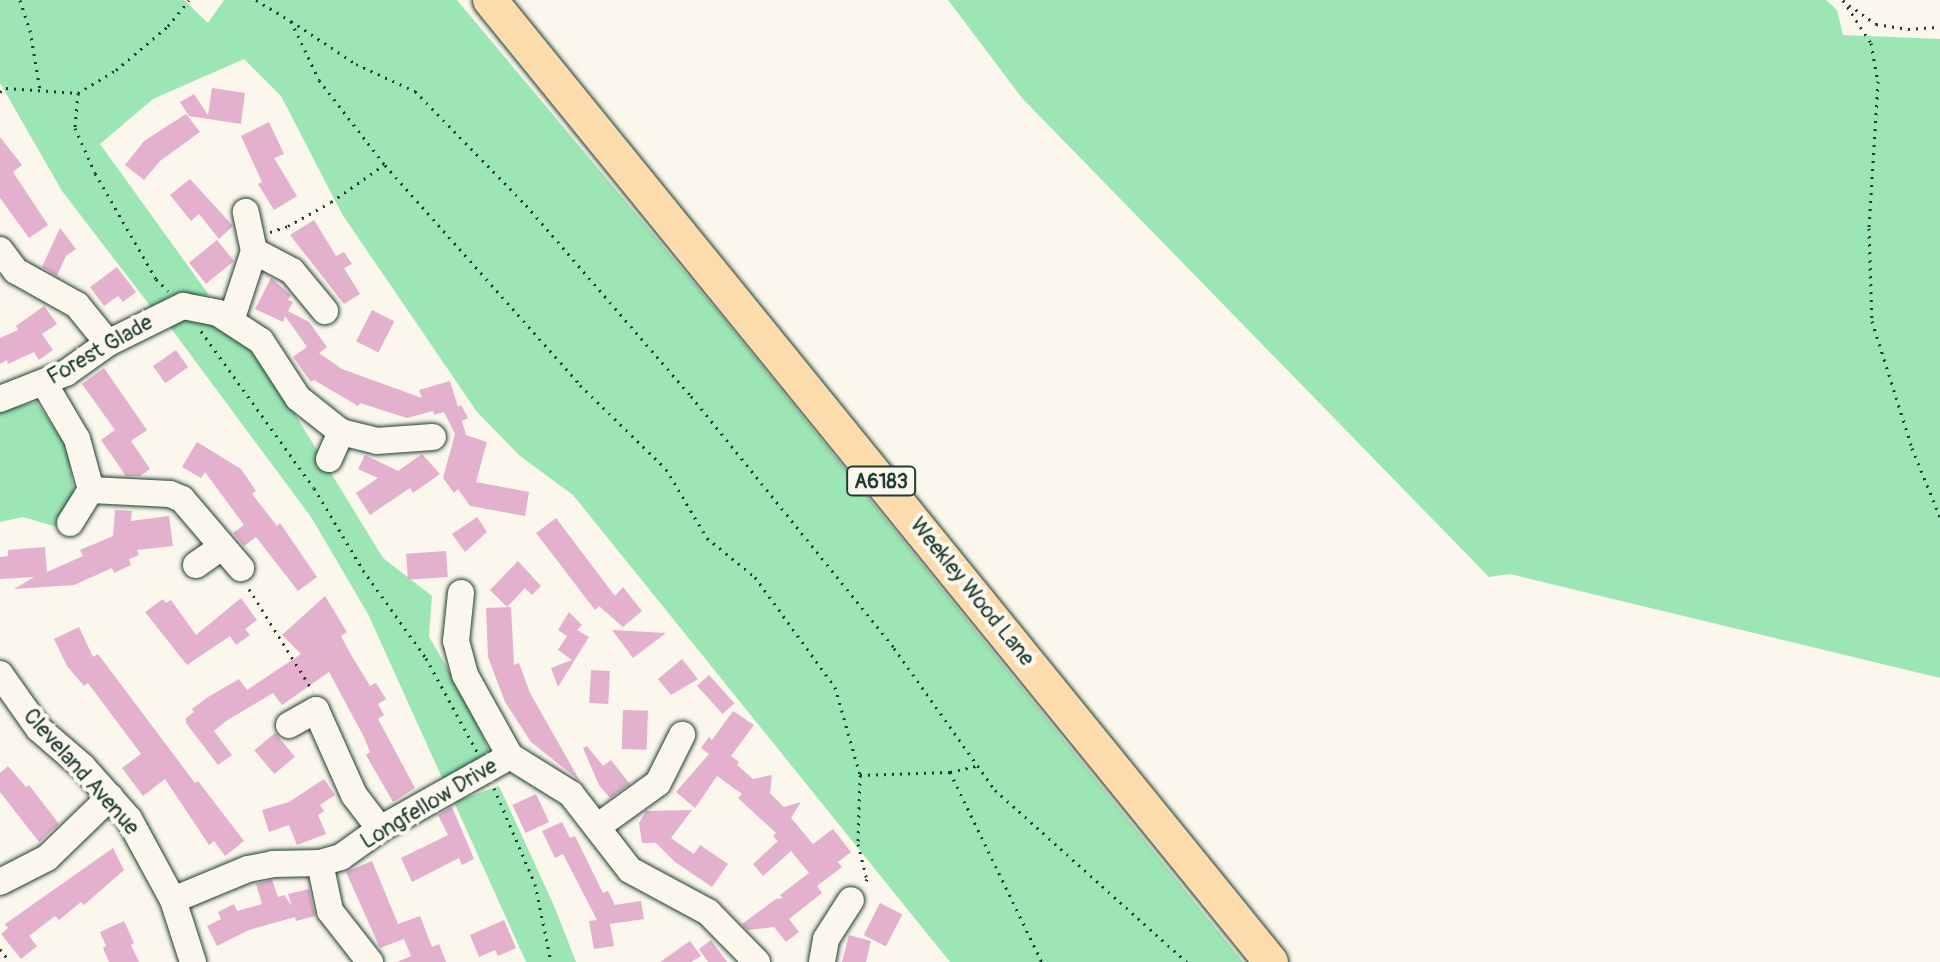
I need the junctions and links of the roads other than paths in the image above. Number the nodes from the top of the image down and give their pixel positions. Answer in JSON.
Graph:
{"nodes":[{"id":1,"x":490,"y":0,"type":"edge"},
{"id":2,"x":0,"y":250,"type":"edge"},
{"id":3,"x":325,"y":311,"type":"dead end"},
{"id":4,"x":231,"y":321,"type":"junction"},
{"id":5,"x":108,"y":343,"type":"junction"},
{"id":6,"x":44,"y":383,"type":"junction"},
{"id":7,"x":0,"y":399,"type":"edge"},
{"id":8,"x":341,"y":432,"type":"junction"},
{"id":9,"x":433,"y":437,"type":"dead end"},
{"id":10,"x":329,"y":459,"type":"dead end"},
{"id":11,"x":91,"y":490,"type":"junction"},
{"id":12,"x":70,"y":523,"type":"dead end"},
{"id":13,"x":222,"y":547,"type":"junction"},
{"id":14,"x":196,"y":565,"type":"dead end"},
{"id":15,"x":241,"y":568,"type":"road end"},
{"id":16,"x":461,"y":593,"type":"dead end"},
{"id":17,"x":0,"y":674,"type":"edge"},
{"id":18,"x":289,"y":725,"type":"dead end"},
{"id":19,"x":682,"y":735,"type":"dead end"},
{"id":20,"x":510,"y":756,"type":"junction"},
{"id":21,"x":110,"y":797,"type":"junction"},
{"id":22,"x":597,"y":827,"type":"junction"},
{"id":23,"x":380,"y":829,"type":"junction"},
{"id":24,"x":320,"y":863,"type":"junction"},
{"id":25,"x":0,"y":882,"type":"edge"},
{"id":26,"x":173,"y":900,"type":"junction"},
{"id":27,"x":851,"y":900,"type":"road end"},
{"id":28,"x":193,"y":962,"type":"edge"},
{"id":29,"x":370,"y":962,"type":"edge"},
{"id":30,"x":757,"y":962,"type":"edge"},
{"id":31,"x":822,"y":962,"type":"edge"},
{"id":32,"x":1271,"y":962,"type":"edge"}],
"edges":[{"from":1,"to":32,"type":"main road","name":"Weekley Wood Lane","number":"A6183"},
{"from":2,"to":5,"type":"street"},
{"from":3,"to":4,"type":"street"},
{"from":4,"to":5,"type":"street","name":"Forest Glade"},
{"from":4,"to":8,"type":"street"},
{"from":5,"to":6,"type":"street","name":"Forest Glade"},
{"from":6,"to":7,"type":"street","name":"Forest Glade"},
{"from":6,"to":11,"type":"street"},
{"from":8,"to":9,"type":"street"},
{"from":8,"to":10,"type":"street"},
{"from":11,"to":12,"type":"street"},
{"from":11,"to":13,"type":"street"},
{"from":13,"to":14,"type":"street"},
{"from":13,"to":15,"type":"street"},
{"from":16,"to":20,"type":"street"},
{"from":17,"to":21,"type":"street","name":"Cleveland Avenue"},
{"from":18,"to":23,"type":"street"},
{"from":19,"to":22,"type":"street"},
{"from":20,"to":22,"type":"street","name":"Longfellow Drive"},
{"from":20,"to":23,"type":"street","name":"Longfellow Drive"},
{"from":21,"to":25,"type":"street"},
{"from":21,"to":26,"type":"street","name":"Cleveland Avenue"},
{"from":22,"to":30,"type":"street","name":"Longfellow Drive"},
{"from":23,"to":24,"type":"street","name":"Longfellow Drive"},
{"from":24,"to":26,"type":"street","name":"Longfellow Drive"},
{"from":24,"to":29,"type":"street"},
{"from":26,"to":28,"type":"street","name":"Cleveland Avenue"},
{"from":27,"to":31,"type":"street"}]}
